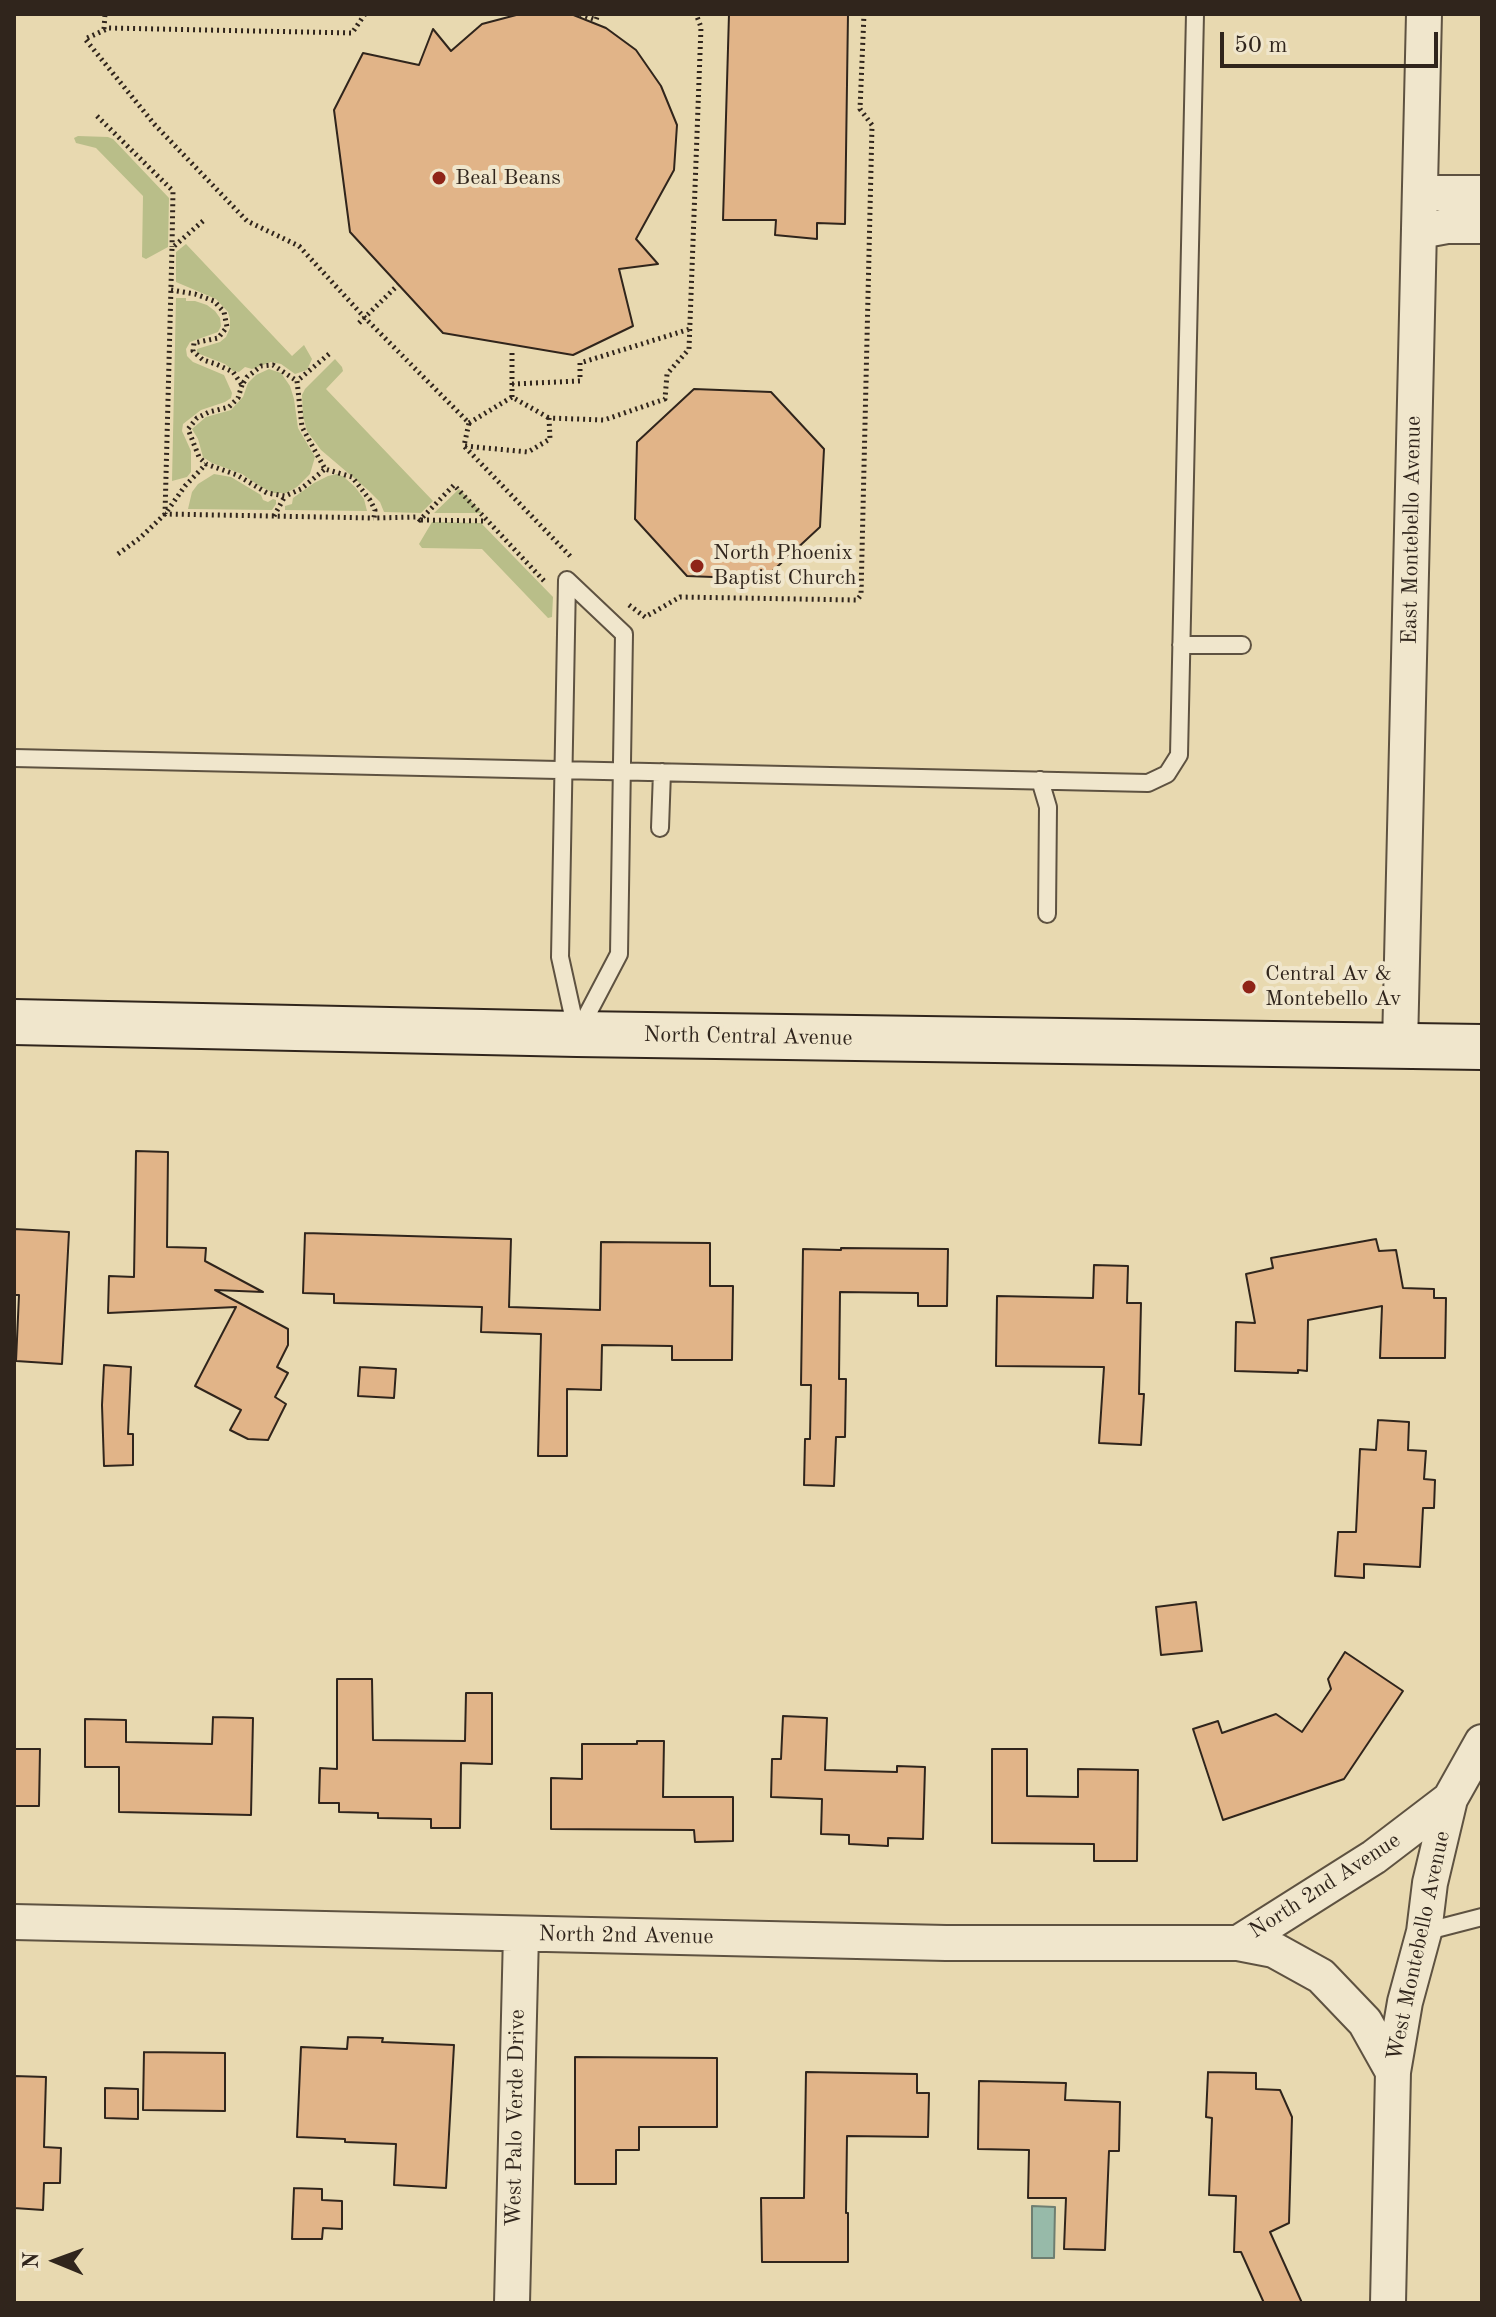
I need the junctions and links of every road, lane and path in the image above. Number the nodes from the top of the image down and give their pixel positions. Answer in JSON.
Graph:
{"nodes":[{"id":1,"x":105,"y":14,"type":"edge"},
{"id":2,"x":365,"y":14,"type":"edge"},
{"id":3,"x":580,"y":14,"type":"edge"},
{"id":4,"x":598,"y":14,"type":"edge"},
{"id":5,"x":696,"y":14,"type":"edge"},
{"id":6,"x":864,"y":14,"type":"edge"},
{"id":7,"x":1195,"y":14,"type":"edge"},
{"id":8,"x":1424,"y":14,"type":"edge"},
{"id":9,"x":104,"y":30,"type":"junction"},
{"id":10,"x":97,"y":116,"type":"dead end"},
{"id":11,"x":1421,"y":193,"type":"junction"},
{"id":12,"x":1482,"y":193,"type":"edge"},
{"id":13,"x":203,"y":221,"type":"dead end"},
{"id":14,"x":1482,"y":226,"type":"edge"},
{"id":15,"x":1420,"y":231,"type":"junction"},
{"id":16,"x":172,"y":248,"type":"junction"},
{"id":17,"x":398,"y":285,"type":"dead end"},
{"id":18,"x":171,"y":290,"type":"junction"},
{"id":19,"x":365,"y":318,"type":"junction"},
{"id":20,"x":359,"y":323,"type":"dead end"},
{"id":21,"x":690,"y":329,"type":"junction"},
{"id":22,"x":512,"y":353,"type":"dead end"},
{"id":23,"x":329,"y":354,"type":"dead end"},
{"id":24,"x":297,"y":381,"type":"junction"},
{"id":25,"x":512,"y":384,"type":"junction"},
{"id":26,"x":242,"y":385,"type":"junction"},
{"id":27,"x":512,"y":397,"type":"junction"},
{"id":28,"x":549,"y":418,"type":"junction"},
{"id":29,"x":469,"y":423,"type":"junction"},
{"id":30,"x":464,"y":446,"type":"junction"},
{"id":31,"x":206,"y":464,"type":"junction"},
{"id":32,"x":325,"y":469,"type":"junction"},
{"id":33,"x":285,"y":496,"type":"junction"},
{"id":34,"x":165,"y":514,"type":"junction"},
{"id":35,"x":274,"y":516,"type":"junction"},
{"id":36,"x":374,"y":518,"type":"junction"},
{"id":37,"x":420,"y":520,"type":"junction"},
{"id":38,"x":488,"y":521,"type":"junction"},
{"id":39,"x":118,"y":554,"type":"dead end"},
{"id":40,"x":580,"y":566,"type":"dead end"},
{"id":41,"x":626,"y":602,"type":"dead end"},
{"id":42,"x":567,"y":603,"type":"junction"},
{"id":43,"x":1181,"y":645,"type":"junction"},
{"id":44,"x":1242,"y":645,"type":"dead end"},
{"id":45,"x":14,"y":758,"type":"edge"},
{"id":46,"x":564,"y":770,"type":"junction"},
{"id":47,"x":622,"y":771,"type":"junction"},
{"id":48,"x":662,"y":772,"type":"junction"},
{"id":49,"x":1040,"y":780,"type":"junction"},
{"id":50,"x":660,"y":828,"type":"dead end"},
{"id":51,"x":1047,"y":914,"type":"dead end"},
{"id":52,"x":14,"y":1022,"type":"edge"},
{"id":53,"x":577,"y":1034,"type":"junction"},
{"id":54,"x":1400,"y":1045,"type":"junction"},
{"id":55,"x":1482,"y":1047,"type":"edge"},
{"id":56,"x":1482,"y":1742,"type":"edge"},
{"id":57,"x":1450,"y":1799,"type":"junction"},
{"id":58,"x":1482,"y":1917,"type":"edge"},
{"id":59,"x":14,"y":1922,"type":"edge"},
{"id":60,"x":1424,"y":1932,"type":"junction"},
{"id":61,"x":521,"y":1934,"type":"junction"},
{"id":62,"x":1238,"y":1943,"type":"junction"},
{"id":63,"x":1393,"y":2072,"type":"junction"},
{"id":64,"x":512,"y":2303,"type":"edge"},
{"id":65,"x":1388,"y":2303,"type":"edge"}],
"edges":[{"from":1,"to":9,"type":"path"},
{"from":2,"to":9,"type":"path"},
{"from":3,"to":4,"type":"path"},
{"from":5,"to":21,"type":"path"},
{"from":6,"to":41,"type":"path"},
{"from":7,"to":43,"type":"lane"},
{"from":8,"to":11,"type":"street","name":"East Montebello Avenue"},
{"from":9,"to":19,"type":"path"},
{"from":10,"to":16,"type":"path"},
{"from":11,"to":12,"type":"street"},
{"from":11,"to":15,"type":"street","name":"East Montebello Avenue"},
{"from":13,"to":16,"type":"path"},
{"from":14,"to":15,"type":"street"},
{"from":15,"to":54,"type":"street","name":"East Montebello Avenue"},
{"from":16,"to":18,"type":"path"},
{"from":17,"to":19,"type":"path"},
{"from":18,"to":26,"type":"path"},
{"from":18,"to":34,"type":"path"},
{"from":19,"to":20,"type":"path"},
{"from":19,"to":29,"type":"path"},
{"from":21,"to":25,"type":"path"},
{"from":21,"to":28,"type":"path"},
{"from":22,"to":25,"type":"path"},
{"from":23,"to":24,"type":"path"},
{"from":24,"to":26,"type":"path"},
{"from":24,"to":32,"type":"path"},
{"from":25,"to":27,"type":"path"},
{"from":26,"to":31,"type":"path"},
{"from":27,"to":28,"type":"path"},
{"from":27,"to":29,"type":"path"},
{"from":28,"to":30,"type":"path"},
{"from":29,"to":30,"type":"path"},
{"from":30,"to":40,"type":"path"},
{"from":31,"to":33,"type":"path"},
{"from":31,"to":34,"type":"path"},
{"from":32,"to":33,"type":"path"},
{"from":32,"to":36,"type":"path"},
{"from":33,"to":35,"type":"path"},
{"from":34,"to":35,"type":"path"},
{"from":34,"to":39,"type":"path"},
{"from":35,"to":36,"type":"path"},
{"from":36,"to":37,"type":"path"},
{"from":37,"to":38,"type":"path"},
{"from":37,"to":38,"type":"path"},
{"from":38,"to":42,"type":"path"},
{"from":42,"to":46,"type":"lane"},
{"from":42,"to":47,"type":"lane"},
{"from":43,"to":44,"type":"lane"},
{"from":43,"to":49,"type":"lane"},
{"from":45,"to":46,"type":"lane"},
{"from":46,"to":47,"type":"lane"},
{"from":46,"to":53,"type":"lane"},
{"from":47,"to":48,"type":"lane"},
{"from":47,"to":53,"type":"lane"},
{"from":48,"to":49,"type":"lane"},
{"from":48,"to":50,"type":"lane"},
{"from":49,"to":51,"type":"lane"},
{"from":52,"to":53,"type":"main road","name":"North Central Avenue"},
{"from":53,"to":54,"type":"main road","name":"North Central Avenue"},
{"from":54,"to":55,"type":"main road","name":"North Central Avenue"},
{"from":56,"to":57,"type":"street","name":"West Montebello Avenue"},
{"from":57,"to":60,"type":"street","name":"West Montebello Avenue"},
{"from":57,"to":62,"type":"street","name":"North 2nd Avenue"},
{"from":58,"to":60,"type":"lane"},
{"from":59,"to":61,"type":"street","name":"North 2nd Avenue"},
{"from":60,"to":63,"type":"street","name":"West Montebello Avenue"},
{"from":61,"to":62,"type":"street","name":"North 2nd Avenue"},
{"from":61,"to":64,"type":"street","name":"West Palo Verde Drive"},
{"from":62,"to":63,"type":"street","name":"North 2nd Avenue"},
{"from":63,"to":65,"type":"street","name":"West Montebello Avenue"}]}
